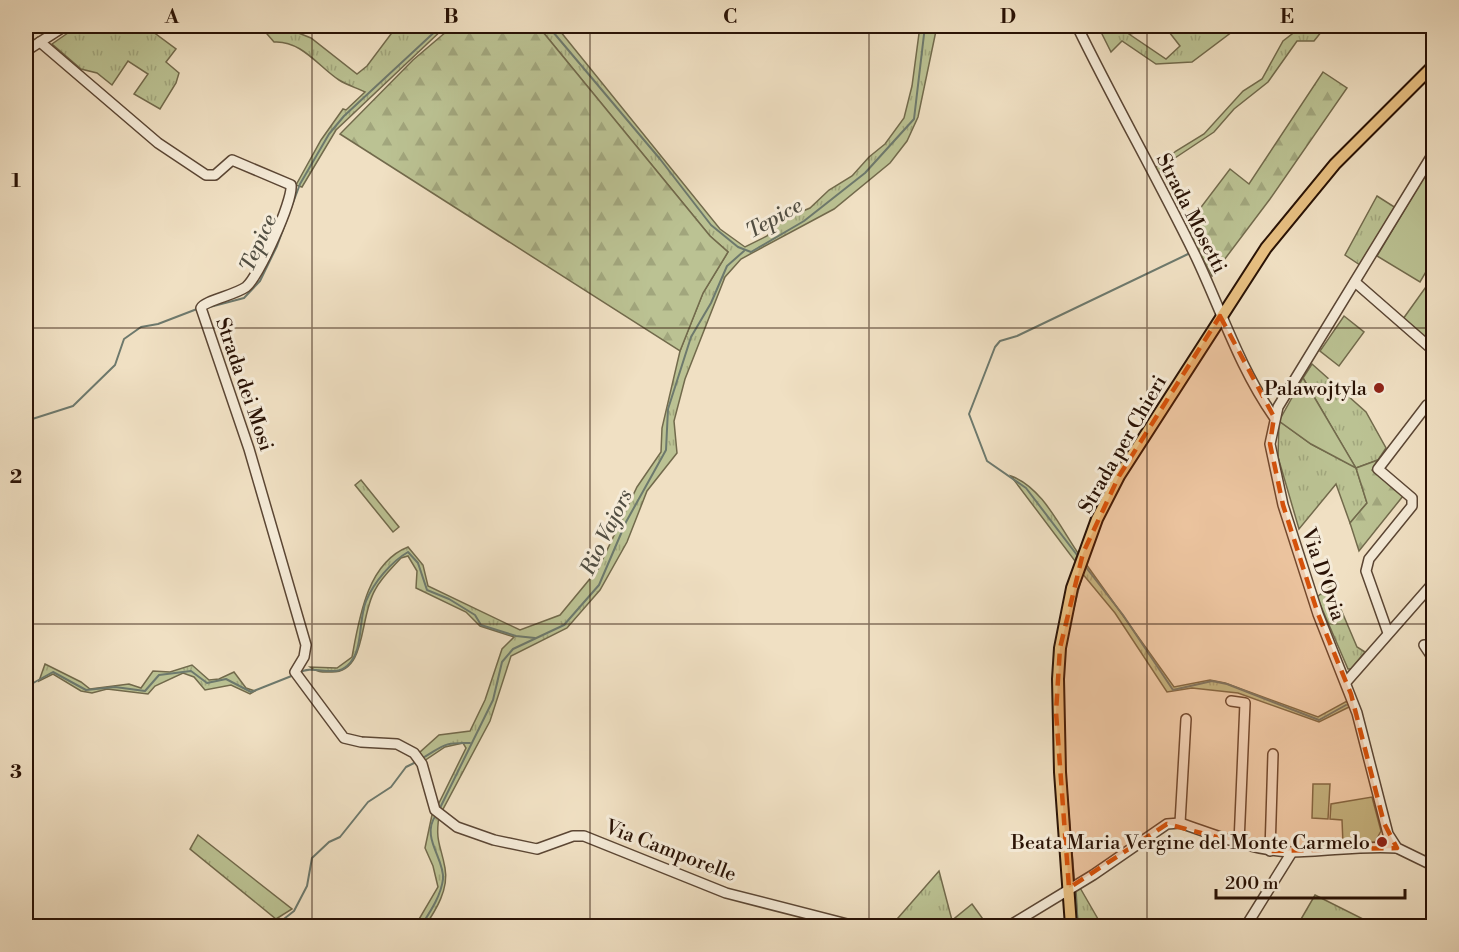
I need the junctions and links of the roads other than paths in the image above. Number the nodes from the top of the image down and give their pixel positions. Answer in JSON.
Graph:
{"nodes":[{"id":1,"x":65,"y":26,"type":"edge"},
{"id":2,"x":1077,"y":26,"type":"edge"},
{"id":3,"x":40,"y":42,"type":"junction"},
{"id":4,"x":26,"y":51,"type":"edge"},
{"id":5,"x":1434,"y":65,"type":"edge"},
{"id":6,"x":1434,"y":152,"type":"edge"},
{"id":7,"x":1355,"y":282,"type":"junction"},
{"id":8,"x":1220,"y":316,"type":"junction"},
{"id":9,"x":1434,"y":351,"type":"edge"},
{"id":10,"x":1427,"y":405,"type":"dead end"},
{"id":11,"x":1274,"y":417,"type":"junction"},
{"id":12,"x":1434,"y":582,"type":"edge"},
{"id":13,"x":1388,"y":633,"type":"junction"},
{"id":14,"x":1424,"y":645,"type":"dead end"},
{"id":15,"x":1434,"y":660,"type":"edge"},
{"id":16,"x":1347,"y":681,"type":"junction"},
{"id":17,"x":1231,"y":701,"type":"dead end"},
{"id":18,"x":1186,"y":719,"type":"dead end"},
{"id":19,"x":1273,"y":754,"type":"dead end"},
{"id":20,"x":427,"y":786,"type":"joint"},
{"id":21,"x":1180,"y":823,"type":"junction"},
{"id":22,"x":1239,"y":843,"type":"junction"},
{"id":23,"x":1397,"y":848,"type":"junction"},
{"id":24,"x":1270,"y":850,"type":"junction"},
{"id":25,"x":1292,"y":852,"type":"junction"},
{"id":26,"x":1434,"y":866,"type":"edge"},
{"id":27,"x":1069,"y":888,"type":"junction"},
{"id":28,"x":855,"y":927,"type":"edge"},
{"id":29,"x":1009,"y":927,"type":"edge"},
{"id":30,"x":1071,"y":927,"type":"edge"},
{"id":31,"x":1246,"y":927,"type":"edge"}],
"edges":[{"from":1,"to":3,"type":"street"},
{"from":2,"to":8,"type":"street","name":"Strada Mosetti"},
{"from":3,"to":4,"type":"street"},
{"from":3,"to":20,"type":"street","name":"Strada dei Mosi"},
{"from":5,"to":8,"type":"main road","name":"Strada per Chieri"},
{"from":6,"to":7,"type":"street","name":"Via D'Ovia"},
{"from":7,"to":9,"type":"street"},
{"from":7,"to":11,"type":"street","name":"Via D'Ovia"},
{"from":8,"to":11,"type":"street","name":"Strada Mosetti"},
{"from":8,"to":27,"type":"main road","name":"Strada per Chieri"},
{"from":10,"to":13,"type":"street"},
{"from":11,"to":16,"type":"street","name":"Via D'Ovia"},
{"from":12,"to":13,"type":"street"},
{"from":13,"to":16,"type":"street"},
{"from":14,"to":15,"type":"street"},
{"from":16,"to":23,"type":"street","name":"Via D'Ovia"},
{"from":17,"to":22,"type":"street"},
{"from":18,"to":21,"type":"street"},
{"from":19,"to":24,"type":"street"},
{"from":20,"to":28,"type":"street","name":"Via Camporelle"},
{"from":21,"to":22,"type":"street"},
{"from":21,"to":27,"type":"street"},
{"from":22,"to":24,"type":"street"},
{"from":23,"to":25,"type":"street"},
{"from":23,"to":26,"type":"street"},
{"from":24,"to":25,"type":"street"},
{"from":25,"to":31,"type":"street"},
{"from":27,"to":29,"type":"street"},
{"from":27,"to":30,"type":"main road","name":"Strada per Chieri"}]}
